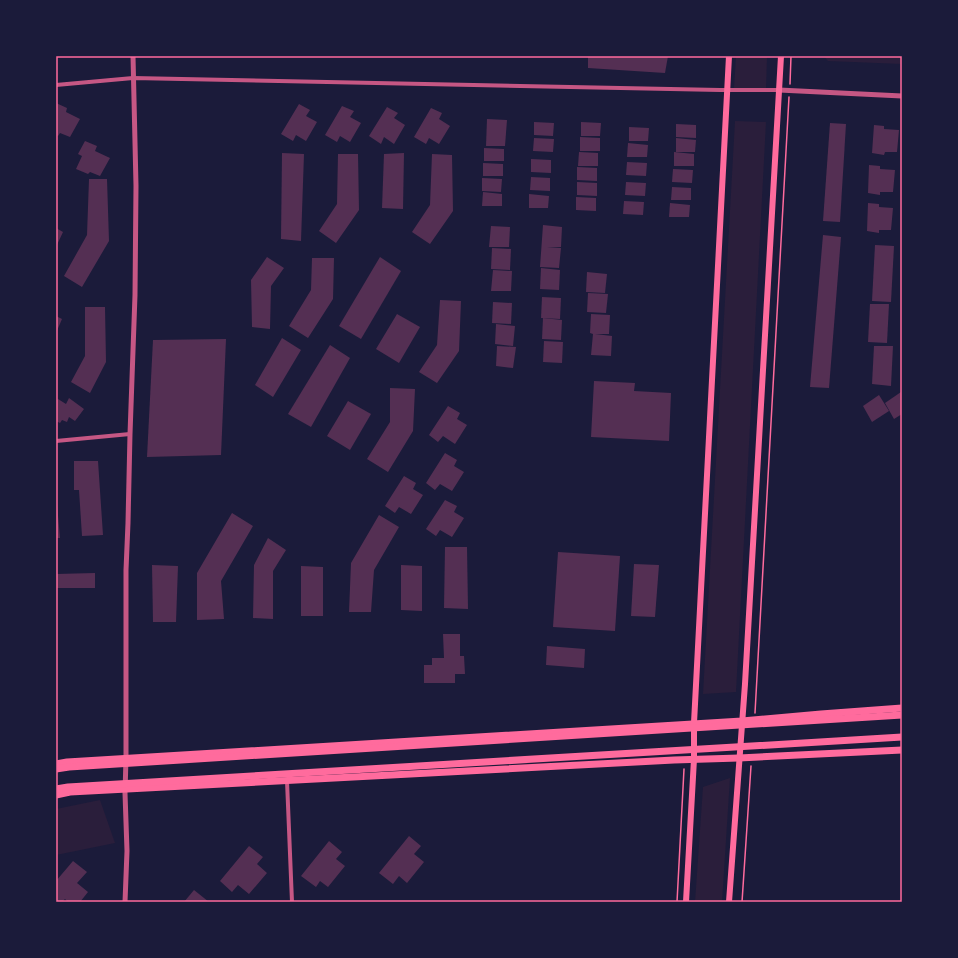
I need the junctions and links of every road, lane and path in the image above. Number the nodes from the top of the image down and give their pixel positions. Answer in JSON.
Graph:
{"nodes":[{"id":1,"x":133,"y":56,"type":"edge"},
{"id":2,"x":729,"y":56,"type":"edge"},
{"id":3,"x":781,"y":56,"type":"edge"},
{"id":4,"x":791,"y":56,"type":"edge"},
{"id":5,"x":133,"y":78,"type":"junction"},
{"id":6,"x":56,"y":85,"type":"edge"},
{"id":7,"x":726,"y":90,"type":"junction"},
{"id":8,"x":779,"y":90,"type":"junction"},
{"id":9,"x":790,"y":91,"type":"junction"},
{"id":10,"x":902,"y":96,"type":"edge"},
{"id":11,"x":130,"y":434,"type":"junction"},
{"id":12,"x":56,"y":440,"type":"edge"},
{"id":13,"x":902,"y":708,"type":"edge"},
{"id":14,"x":902,"y":715,"type":"edge"},
{"id":15,"x":754,"y":720,"type":"junction"},
{"id":16,"x":742,"y":721,"type":"junction"},
{"id":17,"x":694,"y":723,"type":"junction"},
{"id":18,"x":902,"y":737,"type":"edge"},
{"id":19,"x":902,"y":750,"type":"edge"},
{"id":20,"x":752,"y":757,"type":"junction"},
{"id":21,"x":126,"y":758,"type":"junction"},
{"id":22,"x":739,"y":758,"type":"junction"},
{"id":23,"x":694,"y":759,"type":"junction"},
{"id":24,"x":56,"y":764,"type":"edge"},
{"id":25,"x":56,"y":769,"type":"edge"},
{"id":26,"x":287,"y":781,"type":"junction"},
{"id":27,"x":56,"y":789,"type":"edge"},
{"id":28,"x":126,"y":790,"type":"junction"},
{"id":29,"x":56,"y":795,"type":"edge"},
{"id":30,"x":125,"y":902,"type":"edge"},
{"id":31,"x":292,"y":902,"type":"edge"},
{"id":32,"x":686,"y":902,"type":"edge"},
{"id":33,"x":729,"y":902,"type":"edge"},
{"id":34,"x":742,"y":902,"type":"edge"}],
"edges":[{"from":1,"to":5,"type":"street"},
{"from":2,"to":7,"type":"main road"},
{"from":3,"to":8,"type":"main road"},
{"from":4,"to":9,"type":"path"},
{"from":5,"to":6,"type":"street"},
{"from":5,"to":7,"type":"street"},
{"from":5,"to":11,"type":"street"},
{"from":7,"to":8,"type":"street"},
{"from":7,"to":17,"type":"main road"},
{"from":8,"to":9,"type":"street"},
{"from":8,"to":16,"type":"main road"},
{"from":9,"to":10,"type":"street"},
{"from":9,"to":15,"type":"path"},
{"from":11,"to":12,"type":"street"},
{"from":11,"to":21,"type":"street"},
{"from":13,"to":15,"type":"main road"},
{"from":14,"to":25,"type":"main road"},
{"from":15,"to":16,"type":"main road"},
{"from":16,"to":17,"type":"main road"},
{"from":16,"to":22,"type":"main road"},
{"from":17,"to":21,"type":"main road"},
{"from":17,"to":23,"type":"main road"},
{"from":18,"to":27,"type":"main road"},
{"from":19,"to":20,"type":"main road"},
{"from":20,"to":22,"type":"main road"},
{"from":20,"to":34,"type":"path"},
{"from":21,"to":24,"type":"main road"},
{"from":21,"to":28,"type":"street"},
{"from":22,"to":23,"type":"main road"},
{"from":22,"to":33,"type":"main road"},
{"from":23,"to":26,"type":"main road"},
{"from":23,"to":32,"type":"main road"},
{"from":26,"to":28,"type":"main road"},
{"from":26,"to":31,"type":"street"},
{"from":28,"to":29,"type":"main road"},
{"from":28,"to":30,"type":"street"}]}
